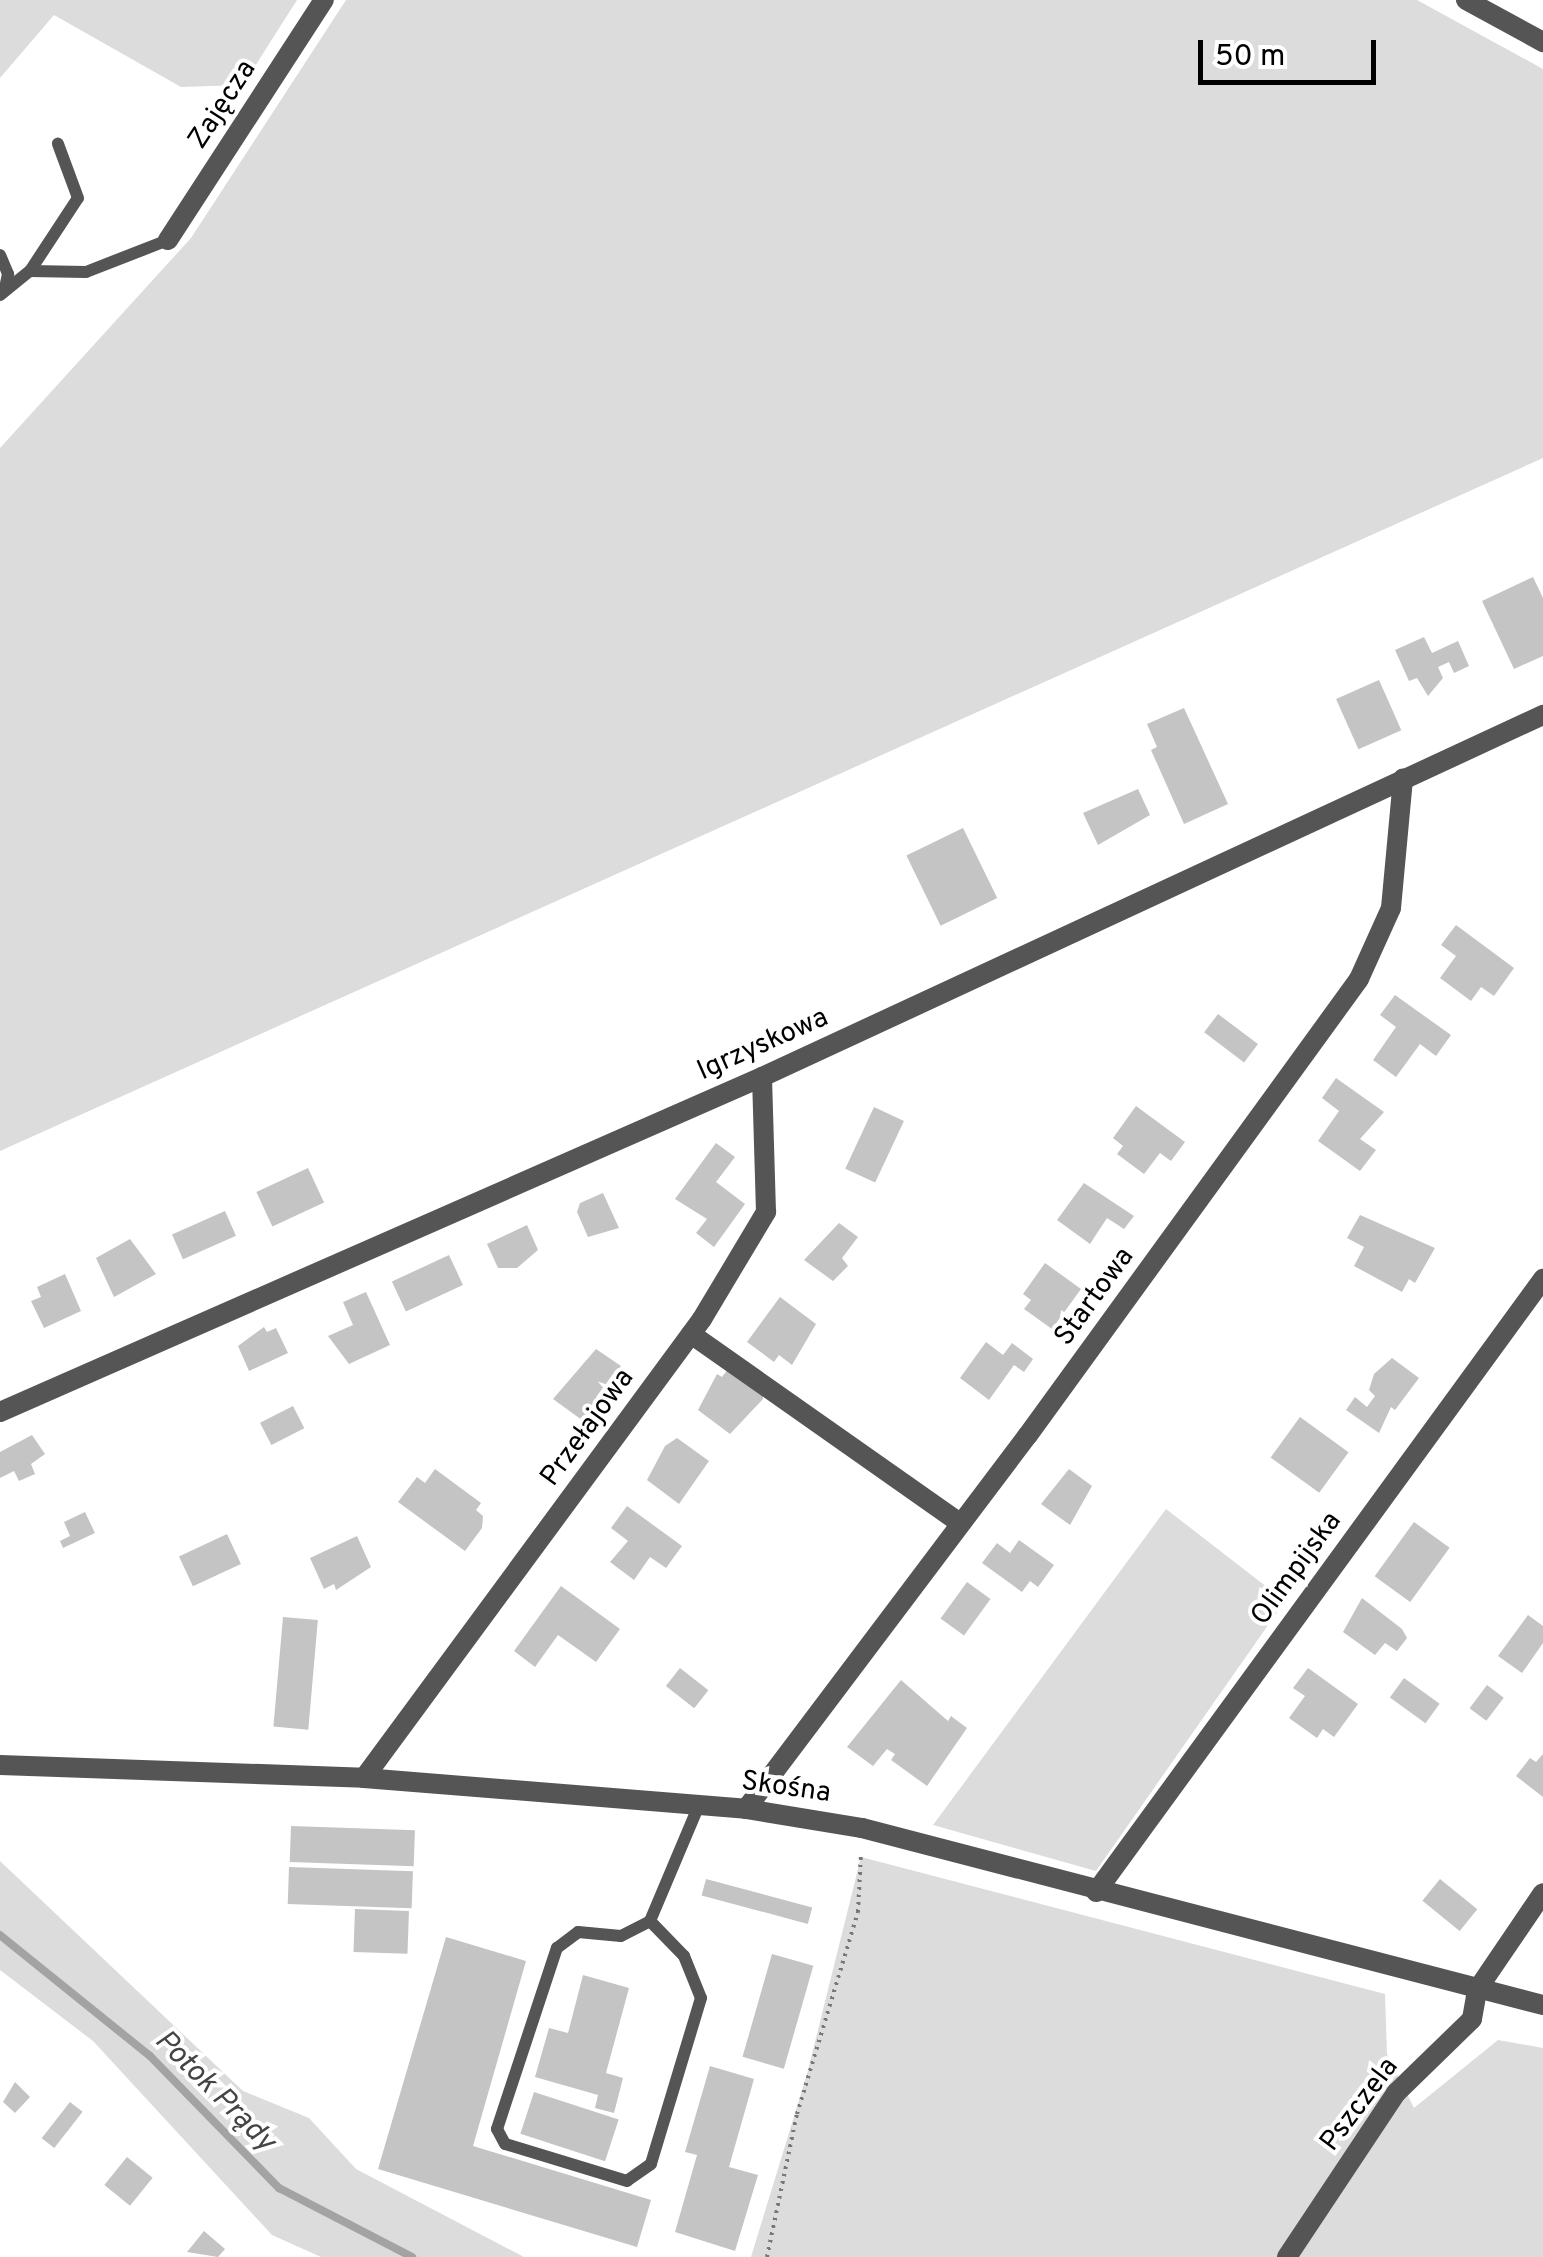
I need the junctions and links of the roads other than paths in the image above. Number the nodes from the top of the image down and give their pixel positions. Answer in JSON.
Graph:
{"nodes":[{"id":1,"x":324,"y":0,"type":"edge"},
{"id":2,"x":1466,"y":0,"type":"edge"},
{"id":3,"x":1543,"y":42,"type":"edge"},
{"id":4,"x":58,"y":144,"type":"dead end"},
{"id":5,"x":168,"y":240,"type":"joint"},
{"id":6,"x":0,"y":255,"type":"edge"},
{"id":7,"x":30,"y":272,"type":"junction"},
{"id":8,"x":2,"y":292,"type":"edge"},
{"id":9,"x":1543,"y":715,"type":"edge"},
{"id":10,"x":1404,"y":779,"type":"junction"},
{"id":11,"x":762,"y":1077,"type":"junction"},
{"id":12,"x":1543,"y":1279,"type":"edge"},
{"id":13,"x":691,"y":1334,"type":"junction"},
{"id":14,"x":0,"y":1412,"type":"edge"},
{"id":15,"x":960,"y":1522,"type":"junction"},
{"id":16,"x":0,"y":1765,"type":"edge"},
{"id":17,"x":364,"y":1778,"type":"junction"},
{"id":18,"x":698,"y":1805,"type":"junction"},
{"id":19,"x":746,"y":1809,"type":"junction"},
{"id":20,"x":1096,"y":1892,"type":"junction"},
{"id":21,"x":1543,"y":1892,"type":"edge"},
{"id":22,"x":650,"y":1921,"type":"junction"},
{"id":23,"x":1477,"y":1990,"type":"junction"},
{"id":24,"x":1543,"y":2004,"type":"edge"},
{"id":25,"x":1287,"y":2257,"type":"edge"}],
"edges":[{"from":1,"to":5,"type":"street","name":"Zajęcza"},
{"from":2,"to":3,"type":"street"},
{"from":4,"to":7,"type":"lane"},
{"from":5,"to":7,"type":"lane"},
{"from":6,"to":8,"type":"lane"},
{"from":7,"to":8,"type":"lane"},
{"from":9,"to":10,"type":"street","name":"Igrzyskowa"},
{"from":10,"to":11,"type":"street","name":"Igrzyskowa"},
{"from":10,"to":15,"type":"street","name":"Startowa"},
{"from":11,"to":13,"type":"street","name":"Przełajowa"},
{"from":11,"to":14,"type":"street","name":"Igrzyskowa"},
{"from":12,"to":20,"type":"street","name":"Olimpijska"},
{"from":13,"to":15,"type":"street"},
{"from":13,"to":17,"type":"street","name":"Przełajowa"},
{"from":15,"to":19,"type":"street","name":"Startowa"},
{"from":16,"to":17,"type":"street","name":"Skośna"},
{"from":17,"to":18,"type":"street","name":"Skośna"},
{"from":18,"to":19,"type":"street","name":"Skośna"},
{"from":18,"to":22,"type":"lane"},
{"from":19,"to":20,"type":"street","name":"Skośna"},
{"from":20,"to":23,"type":"street","name":"Skośna"},
{"from":21,"to":23,"type":"street","name":"Pszczela"},
{"from":22,"to":22,"type":"lane"},
{"from":23,"to":24,"type":"street","name":"Skośna"},
{"from":23,"to":25,"type":"street","name":"Pszczela"}]}
